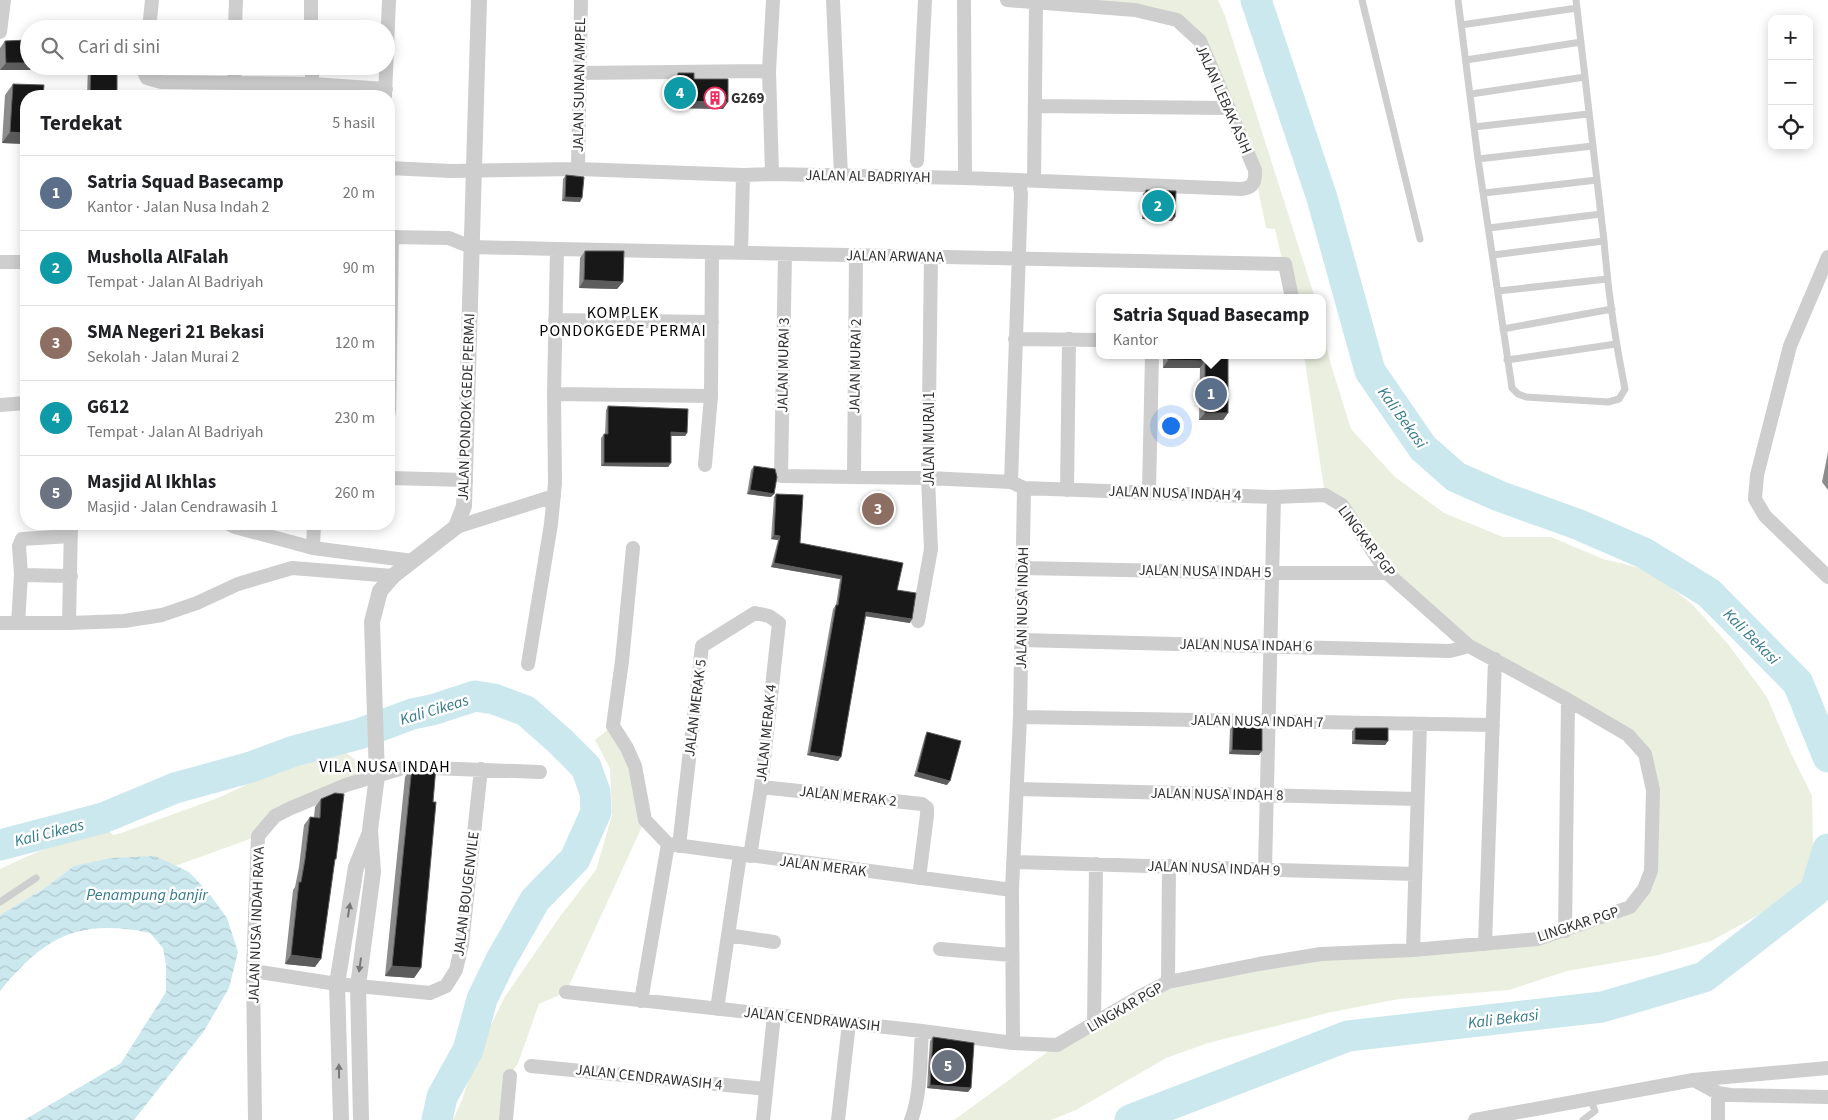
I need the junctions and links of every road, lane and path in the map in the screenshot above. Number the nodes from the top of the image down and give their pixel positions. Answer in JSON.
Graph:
{"nodes":[{"id":1,"x":4,"y":0,"type":"edge"},
{"id":2,"x":152,"y":0,"type":"edge"},
{"id":3,"x":236,"y":0,"type":"edge"},
{"id":4,"x":311,"y":0,"type":"edge"},
{"id":5,"x":389,"y":0,"type":"edge"},
{"id":6,"x":479,"y":0,"type":"edge"},
{"id":7,"x":581,"y":0,"type":"edge"},
{"id":8,"x":773,"y":0,"type":"edge"},
{"id":9,"x":832,"y":0,"type":"edge"},
{"id":10,"x":924,"y":0,"type":"edge"},
{"id":11,"x":964,"y":0,"type":"edge"},
{"id":12,"x":1007,"y":0,"type":"edge"},
{"id":13,"x":1362,"y":0,"type":"edge"},
{"id":14,"x":1458,"y":0,"type":"edge"},
{"id":15,"x":1036,"y":2,"type":"junction"},
{"id":16,"x":1576,"y":4,"type":"edge"},
{"id":17,"x":151,"y":20,"type":"edge"},
{"id":18,"x":235,"y":20,"type":"edge"},
{"id":19,"x":311,"y":20,"type":"edge"},
{"id":20,"x":388,"y":20,"type":"edge"},
{"id":21,"x":1461,"y":26,"type":"junction"},
{"id":22,"x":0,"y":32,"type":"edge"},
{"id":23,"x":1581,"y":42,"type":"junction"},
{"id":24,"x":1466,"y":60,"type":"junction"},
{"id":25,"x":769,"y":71,"type":"junction"},
{"id":26,"x":580,"y":73,"type":"junction"},
{"id":27,"x":147,"y":75,"type":"edge"},
{"id":28,"x":234,"y":75,"type":"edge"},
{"id":29,"x":312,"y":75,"type":"edge"},
{"id":30,"x":387,"y":75,"type":"edge"},
{"id":31,"x":1585,"y":77,"type":"junction"},
{"id":32,"x":234,"y":83,"type":"junction"},
{"id":33,"x":312,"y":84,"type":"junction"},
{"id":34,"x":361,"y":90,"type":"edge"},
{"id":35,"x":386,"y":90,"type":"edge"},
{"id":36,"x":1471,"y":94,"type":"junction"},
{"id":37,"x":1035,"y":106,"type":"junction"},
{"id":38,"x":1229,"y":108,"type":"junction"},
{"id":39,"x":1588,"y":114,"type":"junction"},
{"id":40,"x":1474,"y":127,"type":"junction"},
{"id":41,"x":1593,"y":146,"type":"junction"},
{"id":42,"x":1478,"y":158,"type":"junction"},
{"id":43,"x":917,"y":161,"type":"dead end"},
{"id":44,"x":395,"y":168,"type":"edge"},
{"id":45,"x":578,"y":169,"type":"junction"},
{"id":46,"x":474,"y":170,"type":"junction"},
{"id":47,"x":772,"y":174,"type":"junction"},
{"id":48,"x":743,"y":175,"type":"junction"},
{"id":49,"x":841,"y":175,"type":"junction"},
{"id":50,"x":965,"y":178,"type":"junction"},
{"id":51,"x":1256,"y":178,"type":"joint"},
{"id":52,"x":1597,"y":180,"type":"junction"},
{"id":53,"x":1019,"y":181,"type":"junction"},
{"id":54,"x":1034,"y":181,"type":"junction"},
{"id":55,"x":1484,"y":193,"type":"junction"},
{"id":56,"x":1601,"y":214,"type":"junction"},
{"id":57,"x":1489,"y":228,"type":"junction"},
{"id":58,"x":395,"y":237,"type":"edge"},
{"id":59,"x":1420,"y":239,"type":"dead end"},
{"id":60,"x":1604,"y":241,"type":"junction"},
{"id":61,"x":471,"y":247,"type":"junction"},
{"id":62,"x":557,"y":250,"type":"junction"},
{"id":63,"x":712,"y":253,"type":"junction"},
{"id":64,"x":741,"y":253,"type":"junction"},
{"id":65,"x":785,"y":254,"type":"junction"},
{"id":66,"x":1493,"y":254,"type":"junction"},
{"id":67,"x":856,"y":255,"type":"junction"},
{"id":68,"x":931,"y":257,"type":"junction"},
{"id":69,"x":1828,"y":257,"type":"edge"},
{"id":70,"x":1018,"y":259,"type":"junction"},
{"id":71,"x":0,"y":262,"type":"edge"},
{"id":72,"x":20,"y":262,"type":"edge"},
{"id":73,"x":1607,"y":279,"type":"junction"},
{"id":74,"x":1498,"y":291,"type":"junction"},
{"id":75,"x":1291,"y":294,"type":"edge"},
{"id":76,"x":1612,"y":310,"type":"junction"},
{"id":77,"x":555,"y":320,"type":"junction"},
{"id":78,"x":712,"y":322,"type":"junction"},
{"id":79,"x":1503,"y":329,"type":"junction"},
{"id":80,"x":1015,"y":340,"type":"junction"},
{"id":81,"x":1069,"y":340,"type":"junction"},
{"id":82,"x":1096,"y":340,"type":"edge"},
{"id":83,"x":1616,"y":344,"type":"junction"},
{"id":84,"x":1152,"y":359,"type":"edge"},
{"id":85,"x":1507,"y":360,"type":"junction"},
{"id":86,"x":554,"y":394,"type":"junction"},
{"id":87,"x":711,"y":396,"type":"junction"},
{"id":88,"x":20,"y":404,"type":"edge"},
{"id":89,"x":0,"y":406,"type":"edge"},
{"id":90,"x":705,"y":465,"type":"dead end"},
{"id":91,"x":781,"y":476,"type":"joint"},
{"id":92,"x":854,"y":477,"type":"junction"},
{"id":93,"x":395,"y":478,"type":"edge"},
{"id":94,"x":928,"y":478,"type":"junction"},
{"id":95,"x":466,"y":480,"type":"junction"},
{"id":96,"x":1017,"y":485,"type":"junction"},
{"id":97,"x":1067,"y":490,"type":"junction"},
{"id":98,"x":1149,"y":491,"type":"junction"},
{"id":99,"x":1325,"y":495,"type":"joint"},
{"id":100,"x":554,"y":496,"type":"junction"},
{"id":101,"x":1274,"y":497,"type":"junction"},
{"id":102,"x":456,"y":527,"type":"junction"},
{"id":103,"x":71,"y":530,"type":"edge"},
{"id":104,"x":250,"y":530,"type":"edge"},
{"id":105,"x":314,"y":530,"type":"edge"},
{"id":106,"x":313,"y":548,"type":"junction"},
{"id":107,"x":633,"y":548,"type":"dead end"},
{"id":108,"x":414,"y":561,"type":"junction"},
{"id":109,"x":1022,"y":568,"type":"junction"},
{"id":110,"x":1272,"y":572,"type":"junction"},
{"id":111,"x":1388,"y":572,"type":"junction"},
{"id":112,"x":21,"y":575,"type":"junction"},
{"id":113,"x":71,"y":576,"type":"junction"},
{"id":114,"x":393,"y":576,"type":"junction"},
{"id":115,"x":1828,"y":577,"type":"edge"},
{"id":116,"x":769,"y":616,"type":"joint"},
{"id":117,"x":918,"y":621,"type":"dead end"},
{"id":118,"x":0,"y":623,"type":"edge"},
{"id":119,"x":18,"y":623,"type":"junction"},
{"id":120,"x":69,"y":624,"type":"junction"},
{"id":121,"x":1021,"y":640,"type":"junction"},
{"id":122,"x":1270,"y":645,"type":"junction"},
{"id":123,"x":1469,"y":646,"type":"junction"},
{"id":124,"x":1495,"y":659,"type":"junction"},
{"id":125,"x":528,"y":664,"type":"dead end"},
{"id":126,"x":1568,"y":700,"type":"junction"},
{"id":127,"x":1020,"y":717,"type":"junction"},
{"id":128,"x":1269,"y":722,"type":"junction"},
{"id":129,"x":1420,"y":724,"type":"junction"},
{"id":130,"x":1493,"y":725,"type":"junction"},
{"id":131,"x":481,"y":769,"type":"junction"},
{"id":132,"x":377,"y":770,"type":"junction"},
{"id":133,"x":540,"y":772,"type":"dead end"},
{"id":134,"x":760,"y":787,"type":"junction"},
{"id":135,"x":1017,"y":789,"type":"junction"},
{"id":136,"x":1268,"y":795,"type":"junction"},
{"id":137,"x":1418,"y":799,"type":"junction"},
{"id":138,"x":370,"y":830,"type":"junction"},
{"id":139,"x":673,"y":845,"type":"junction"},
{"id":140,"x":745,"y":855,"type":"junction"},
{"id":141,"x":1014,"y":862,"type":"junction"},
{"id":142,"x":1096,"y":864,"type":"junction"},
{"id":143,"x":1169,"y":866,"type":"junction"},
{"id":144,"x":1265,"y":869,"type":"junction"},
{"id":145,"x":1415,"y":874,"type":"junction"},
{"id":146,"x":36,"y":878,"type":"dead end"},
{"id":147,"x":919,"y":878,"type":"junction"},
{"id":148,"x":1012,"y":890,"type":"junction"},
{"id":149,"x":0,"y":902,"type":"edge"},
{"id":150,"x":1565,"y":931,"type":"junction"},
{"id":151,"x":728,"y":935,"type":"junction"},
{"id":152,"x":774,"y":942,"type":"dead end"},
{"id":153,"x":1486,"y":944,"type":"junction"},
{"id":154,"x":940,"y":949,"type":"dead end"},
{"id":155,"x":1413,"y":950,"type":"junction"},
{"id":156,"x":1011,"y":955,"type":"junction"},
{"id":157,"x":252,"y":971,"type":"junction"},
{"id":158,"x":1168,"y":982,"type":"junction"},
{"id":159,"x":337,"y":984,"type":"junction"},
{"id":160,"x":358,"y":986,"type":"junction"},
{"id":161,"x":566,"y":992,"type":"dead end"},
{"id":162,"x":641,"y":1001,"type":"junction"},
{"id":163,"x":717,"y":1009,"type":"junction"},
{"id":164,"x":774,"y":1015,"type":"junction"},
{"id":165,"x":849,"y":1023,"type":"junction"},
{"id":166,"x":1094,"y":1024,"type":"junction"},
{"id":167,"x":922,"y":1031,"type":"junction"},
{"id":168,"x":1013,"y":1043,"type":"junction"},
{"id":169,"x":1057,"y":1045,"type":"joint"},
{"id":170,"x":531,"y":1066,"type":"dead end"},
{"id":171,"x":1828,"y":1068,"type":"edge"},
{"id":172,"x":510,"y":1076,"type":"dead end"},
{"id":173,"x":1693,"y":1080,"type":"junction"},
{"id":174,"x":766,"y":1089,"type":"junction"},
{"id":175,"x":1718,"y":1093,"type":"junction"},
{"id":176,"x":1828,"y":1097,"type":"edge"},
{"id":177,"x":1590,"y":1098,"type":"junction"},
{"id":178,"x":1595,"y":1111,"type":"junction"},
{"id":179,"x":913,"y":1115,"type":"edge"},
{"id":180,"x":256,"y":1120,"type":"edge"},
{"id":181,"x":340,"y":1120,"type":"edge"},
{"id":182,"x":361,"y":1120,"type":"edge"},
{"id":183,"x":506,"y":1120,"type":"edge"},
{"id":184,"x":763,"y":1120,"type":"edge"},
{"id":185,"x":838,"y":1120,"type":"edge"},
{"id":186,"x":1475,"y":1120,"type":"edge"},
{"id":187,"x":1583,"y":1120,"type":"edge"},
{"id":188,"x":1595,"y":1120,"type":"edge"},
{"id":189,"x":1718,"y":1120,"type":"edge"}],
"edges":[{"from":1,"to":22,"type":"street"},
{"from":2,"to":17,"type":"street"},
{"from":3,"to":18,"type":"street"},
{"from":4,"to":19,"type":"street"},
{"from":5,"to":20,"type":"street"},
{"from":6,"to":46,"type":"street","name":"JALAN PONDOK GEDE PERMAI"},
{"from":7,"to":26,"type":"street","name":"JALAN SUNAN AMPEL"},
{"from":8,"to":25,"type":"street"},
{"from":9,"to":49,"type":"street"},
{"from":10,"to":43,"type":"street"},
{"from":11,"to":50,"type":"street"},
{"from":12,"to":15,"type":"street","name":"JALAN LEBAK ASIH"},
{"from":13,"to":59,"type":"lane"},
{"from":14,"to":21,"type":"lane"},
{"from":15,"to":37,"type":"street"},
{"from":15,"to":38,"type":"street","name":"JALAN LEBAK ASIH"},
{"from":16,"to":21,"type":"lane"},
{"from":16,"to":23,"type":"lane"},
{"from":21,"to":24,"type":"lane"},
{"from":23,"to":24,"type":"lane"},
{"from":23,"to":31,"type":"lane"},
{"from":24,"to":36,"type":"lane"},
{"from":25,"to":26,"type":"street"},
{"from":25,"to":47,"type":"street"},
{"from":26,"to":45,"type":"street","name":"JALAN SUNAN AMPEL"},
{"from":27,"to":32,"type":"street"},
{"from":28,"to":32,"type":"street"},
{"from":29,"to":33,"type":"street"},
{"from":30,"to":35,"type":"street"},
{"from":31,"to":36,"type":"lane"},
{"from":31,"to":39,"type":"lane"},
{"from":32,"to":33,"type":"street"},
{"from":33,"to":34,"type":"street"},
{"from":36,"to":40,"type":"lane"},
{"from":37,"to":38,"type":"street"},
{"from":37,"to":54,"type":"street"},
{"from":38,"to":51,"type":"street","name":"JALAN LEBAK ASIH"},
{"from":39,"to":40,"type":"lane"},
{"from":39,"to":41,"type":"lane"},
{"from":40,"to":42,"type":"lane"},
{"from":41,"to":42,"type":"lane"},
{"from":41,"to":52,"type":"lane"},
{"from":42,"to":55,"type":"lane"},
{"from":44,"to":46,"type":"street","name":"JALAN AL BADRIYAH"},
{"from":45,"to":46,"type":"street","name":"JALAN AL BADRIYAH"},
{"from":45,"to":48,"type":"street","name":"JALAN AL BADRIYAH"},
{"from":46,"to":61,"type":"street","name":"JALAN PONDOK GEDE PERMAI"},
{"from":47,"to":48,"type":"street","name":"JALAN AL BADRIYAH"},
{"from":47,"to":49,"type":"street","name":"JALAN AL BADRIYAH"},
{"from":48,"to":64,"type":"street"},
{"from":49,"to":50,"type":"street","name":"JALAN AL BADRIYAH"},
{"from":50,"to":53,"type":"street","name":"JALAN AL BADRIYAH"},
{"from":51,"to":54,"type":"street","name":"JALAN AL BADRIYAH"},
{"from":52,"to":55,"type":"lane"},
{"from":52,"to":56,"type":"lane"},
{"from":53,"to":54,"type":"street","name":"JALAN AL BADRIYAH"},
{"from":53,"to":70,"type":"street","name":"JALAN NUSA INDAH"},
{"from":55,"to":57,"type":"lane"},
{"from":56,"to":57,"type":"lane"},
{"from":56,"to":60,"type":"lane"},
{"from":57,"to":66,"type":"lane"},
{"from":58,"to":61,"type":"street","name":"JALAN ARWANA"},
{"from":60,"to":66,"type":"lane"},
{"from":60,"to":73,"type":"lane"},
{"from":61,"to":62,"type":"street","name":"JALAN ARWANA"},
{"from":61,"to":95,"type":"street","name":"JALAN PONDOK GEDE PERMAI"},
{"from":62,"to":63,"type":"street","name":"JALAN ARWANA"},
{"from":62,"to":77,"type":"street"},
{"from":63,"to":64,"type":"street","name":"JALAN ARWANA"},
{"from":63,"to":78,"type":"street"},
{"from":64,"to":65,"type":"street","name":"JALAN ARWANA"},
{"from":65,"to":67,"type":"street","name":"JALAN ARWANA"},
{"from":65,"to":91,"type":"street","name":"JALAN MURAI 3"},
{"from":66,"to":74,"type":"lane"},
{"from":67,"to":68,"type":"street","name":"JALAN ARWANA"},
{"from":67,"to":92,"type":"street","name":"JALAN MURAI 2"},
{"from":68,"to":70,"type":"street","name":"JALAN ARWANA"},
{"from":68,"to":94,"type":"street","name":"JALAN MURAI 1"},
{"from":69,"to":115,"type":"street"},
{"from":70,"to":75,"type":"street","name":"JALAN ARWANA"},
{"from":70,"to":80,"type":"street","name":"JALAN NUSA INDAH"},
{"from":71,"to":72,"type":"street"},
{"from":73,"to":74,"type":"lane"},
{"from":73,"to":76,"type":"lane"},
{"from":74,"to":79,"type":"lane"},
{"from":76,"to":79,"type":"lane"},
{"from":76,"to":83,"type":"lane"},
{"from":77,"to":78,"type":"street"},
{"from":77,"to":86,"type":"street"},
{"from":78,"to":87,"type":"street"},
{"from":79,"to":85,"type":"lane"},
{"from":80,"to":81,"type":"street"},
{"from":80,"to":96,"type":"street","name":"JALAN NUSA INDAH"},
{"from":81,"to":82,"type":"street"},
{"from":81,"to":97,"type":"street"},
{"from":83,"to":85,"type":"lane"},
{"from":83,"to":85,"type":"lane"},
{"from":84,"to":98,"type":"street"},
{"from":86,"to":87,"type":"street"},
{"from":86,"to":100,"type":"street"},
{"from":87,"to":90,"type":"street"},
{"from":88,"to":89,"type":"street"},
{"from":91,"to":92,"type":"street","name":"JALAN NUSA INDAH 4"},
{"from":92,"to":94,"type":"street","name":"JALAN NUSA INDAH 4"},
{"from":93,"to":95,"type":"street"},
{"from":94,"to":96,"type":"street","name":"JALAN NUSA INDAH 4"},
{"from":94,"to":117,"type":"street","name":"JALAN MURAI 1"},
{"from":95,"to":102,"type":"street","name":"JALAN PONDOK GEDE PERMAI"},
{"from":96,"to":97,"type":"street","name":"JALAN NUSA INDAH 4"},
{"from":96,"to":109,"type":"street","name":"JALAN NUSA INDAH"},
{"from":97,"to":98,"type":"street","name":"JALAN NUSA INDAH 4"},
{"from":98,"to":101,"type":"street","name":"JALAN NUSA INDAH 4"},
{"from":99,"to":101,"type":"street","name":"JALAN NUSA INDAH 4"},
{"from":99,"to":111,"type":"street","name":"LINGKAR PGP"},
{"from":100,"to":102,"type":"street"},
{"from":100,"to":125,"type":"street"},
{"from":101,"to":110,"type":"street"},
{"from":102,"to":108,"type":"street"},
{"from":103,"to":112,"type":"street"},
{"from":103,"to":113,"type":"street"},
{"from":104,"to":106,"type":"street"},
{"from":105,"to":106,"type":"street"},
{"from":106,"to":108,"type":"street"},
{"from":107,"to":139,"type":"street"},
{"from":108,"to":114,"type":"street"},
{"from":109,"to":110,"type":"street","name":"JALAN NUSA INDAH 5"},
{"from":109,"to":121,"type":"street","name":"JALAN NUSA INDAH"},
{"from":110,"to":111,"type":"street","name":"JALAN NUSA INDAH 5"},
{"from":110,"to":122,"type":"street"},
{"from":111,"to":123,"type":"street","name":"LINGKAR PGP"},
{"from":112,"to":113,"type":"street"},
{"from":112,"to":119,"type":"street"},
{"from":113,"to":120,"type":"street"},
{"from":114,"to":120,"type":"street"},
{"from":114,"to":132,"type":"street"},
{"from":116,"to":134,"type":"street","name":"JALAN MERAK 4"},
{"from":116,"to":139,"type":"street","name":"JALAN MERAK 5"},
{"from":118,"to":119,"type":"street"},
{"from":119,"to":120,"type":"street"},
{"from":121,"to":122,"type":"street","name":"JALAN NUSA INDAH 6"},
{"from":121,"to":127,"type":"street","name":"JALAN NUSA INDAH"},
{"from":122,"to":123,"type":"street","name":"JALAN NUSA INDAH 6"},
{"from":122,"to":128,"type":"street"},
{"from":123,"to":124,"type":"street","name":"LINGKAR PGP"},
{"from":124,"to":126,"type":"street","name":"LINGKAR PGP"},
{"from":124,"to":130,"type":"street"},
{"from":126,"to":150,"type":"street"},
{"from":126,"to":150,"type":"street","name":"LINGKAR PGP"},
{"from":127,"to":128,"type":"street","name":"JALAN NUSA INDAH 7"},
{"from":127,"to":135,"type":"street","name":"JALAN NUSA INDAH"},
{"from":128,"to":129,"type":"street","name":"JALAN NUSA INDAH 7"},
{"from":128,"to":136,"type":"street"},
{"from":129,"to":130,"type":"street","name":"JALAN NUSA INDAH 7"},
{"from":129,"to":137,"type":"street"},
{"from":130,"to":153,"type":"street"},
{"from":131,"to":132,"type":"street"},
{"from":131,"to":133,"type":"street"},
{"from":131,"to":160,"type":"street","name":"JALAN BOUGENVILE"},
{"from":132,"to":138,"type":"street"},
{"from":132,"to":157,"type":"street","name":"JALAN NUSA INDAH RAYA"},
{"from":134,"to":140,"type":"street","name":"JALAN MERAK 4"},
{"from":134,"to":147,"type":"street","name":"JALAN MERAK 2"},
{"from":135,"to":136,"type":"street","name":"JALAN NUSA INDAH 8"},
{"from":135,"to":141,"type":"street","name":"JALAN NUSA INDAH"},
{"from":136,"to":137,"type":"street","name":"JALAN NUSA INDAH 8"},
{"from":136,"to":144,"type":"street"},
{"from":137,"to":145,"type":"street"},
{"from":159,"to":138,"type":"street","one_way":true},
{"from":138,"to":160,"type":"street","one_way":true},
{"from":139,"to":140,"type":"street","name":"JALAN MERAK"},
{"from":139,"to":162,"type":"street"},
{"from":140,"to":147,"type":"street","name":"JALAN MERAK"},
{"from":140,"to":151,"type":"street","name":"JALAN MERAK 4"},
{"from":141,"to":142,"type":"street","name":"JALAN NUSA INDAH 9"},
{"from":141,"to":148,"type":"street","name":"JALAN NUSA INDAH"},
{"from":142,"to":143,"type":"street","name":"JALAN NUSA INDAH 9"},
{"from":142,"to":166,"type":"street"},
{"from":143,"to":144,"type":"street","name":"JALAN NUSA INDAH 9"},
{"from":143,"to":158,"type":"street"},
{"from":144,"to":145,"type":"street","name":"JALAN NUSA INDAH 9"},
{"from":145,"to":155,"type":"street"},
{"from":146,"to":149,"type":"lane"},
{"from":147,"to":148,"type":"street","name":"JALAN MERAK"},
{"from":148,"to":156,"type":"street","name":"JALAN NUSA INDAH"},
{"from":150,"to":153,"type":"street","name":"LINGKAR PGP"},
{"from":151,"to":152,"type":"street"},
{"from":151,"to":163,"type":"street","name":"JALAN MERAK 4"},
{"from":153,"to":155,"type":"street","name":"LINGKAR PGP"},
{"from":154,"to":156,"type":"street"},
{"from":155,"to":158,"type":"street","name":"LINGKAR PGP"},
{"from":156,"to":168,"type":"street","name":"JALAN NUSA INDAH"},
{"from":157,"to":159,"type":"street","name":"JALAN BOUGENVILE"},
{"from":157,"to":180,"type":"street","name":"JALAN NUSA INDAH RAYA"},
{"from":158,"to":166,"type":"street","name":"LINGKAR PGP"},
{"from":159,"to":160,"type":"street","name":"JALAN BOUGENVILE"},
{"from":181,"to":159,"type":"street","one_way":true},
{"from":160,"to":182,"type":"street"},
{"from":161,"to":162,"type":"street","name":"JALAN CENDRAWASIH"},
{"from":162,"to":163,"type":"street","name":"JALAN CENDRAWASIH"},
{"from":163,"to":164,"type":"street","name":"JALAN CENDRAWASIH"},
{"from":164,"to":165,"type":"street","name":"JALAN CENDRAWASIH"},
{"from":164,"to":174,"type":"street"},
{"from":165,"to":167,"type":"street","name":"JALAN CENDRAWASIH"},
{"from":165,"to":185,"type":"street"},
{"from":166,"to":169,"type":"street","name":"LINGKAR PGP"},
{"from":167,"to":168,"type":"street","name":"JALAN CENDRAWASIH"},
{"from":167,"to":179,"type":"street"},
{"from":168,"to":169,"type":"street","name":"JALAN CENDRAWASIH"},
{"from":170,"to":174,"type":"street","name":"JALAN CENDRAWASIH 4"},
{"from":171,"to":173,"type":"street"},
{"from":172,"to":183,"type":"street"},
{"from":173,"to":175,"type":"street"},
{"from":173,"to":177,"type":"street"},
{"from":174,"to":184,"type":"street"},
{"from":175,"to":176,"type":"street"},
{"from":175,"to":189,"type":"street"},
{"from":177,"to":178,"type":"lane"},
{"from":177,"to":186,"type":"street"},
{"from":178,"to":187,"type":"lane"},
{"from":178,"to":188,"type":"lane"}]}
